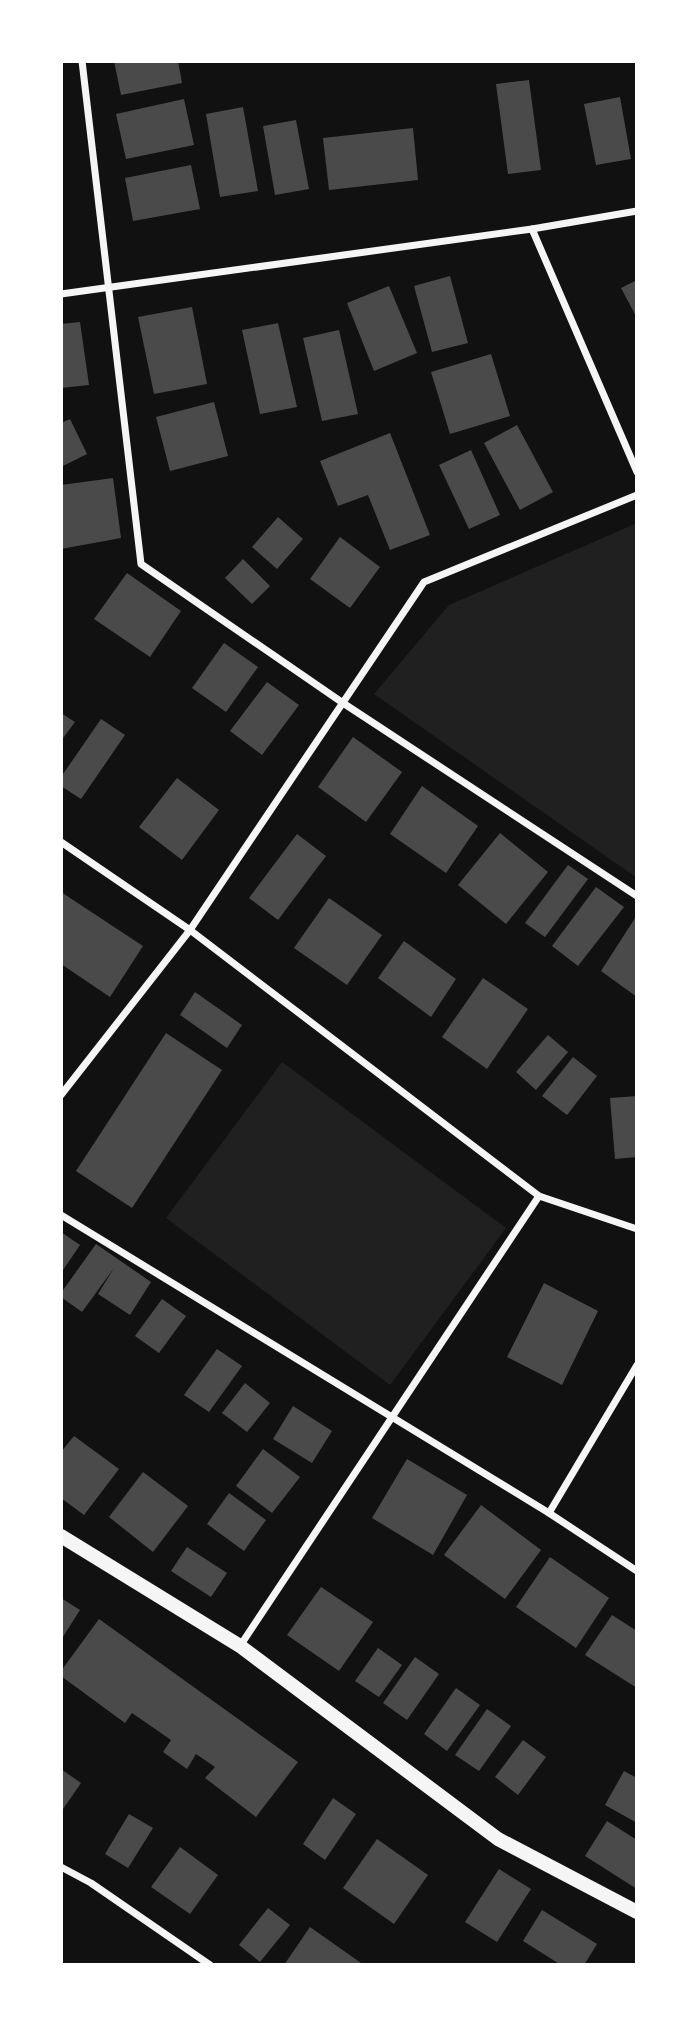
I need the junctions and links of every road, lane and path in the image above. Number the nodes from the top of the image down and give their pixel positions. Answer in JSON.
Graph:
{"nodes":[{"id":1,"x":82,"y":61,"type":"edge"},
{"id":2,"x":637,"y":211,"type":"edge"},
{"id":3,"x":533,"y":229,"type":"junction"},
{"id":4,"x":110,"y":288,"type":"junction"},
{"id":5,"x":61,"y":295,"type":"edge"},
{"id":6,"x":637,"y":472,"type":"edge"},
{"id":7,"x":637,"y":495,"type":"edge"},
{"id":8,"x":342,"y":703,"type":"junction"},
{"id":9,"x":61,"y":842,"type":"edge"},
{"id":10,"x":637,"y":896,"type":"edge"},
{"id":11,"x":190,"y":930,"type":"junction"},
{"id":12,"x":61,"y":1095,"type":"edge"},
{"id":13,"x":539,"y":1196,"type":"junction"},
{"id":14,"x":61,"y":1215,"type":"edge"},
{"id":15,"x":637,"y":1229,"type":"edge"},
{"id":16,"x":637,"y":1365,"type":"edge"},
{"id":17,"x":393,"y":1417,"type":"junction"},
{"id":18,"x":549,"y":1513,"type":"junction"},
{"id":19,"x":61,"y":1536,"type":"edge"},
{"id":20,"x":637,"y":1571,"type":"edge"},
{"id":21,"x":240,"y":1646,"type":"junction"},
{"id":22,"x":61,"y":1867,"type":"edge"},
{"id":23,"x":637,"y":1912,"type":"edge"},
{"id":24,"x":210,"y":1965,"type":"edge"}],
"edges":[{"from":1,"to":4,"type":"street"},
{"from":2,"to":3,"type":"street"},
{"from":3,"to":4,"type":"street"},
{"from":3,"to":6,"type":"street"},
{"from":4,"to":5,"type":"street"},
{"from":4,"to":8,"type":"street"},
{"from":7,"to":8,"type":"street"},
{"from":8,"to":10,"type":"street"},
{"from":8,"to":11,"type":"street"},
{"from":9,"to":11,"type":"street"},
{"from":11,"to":12,"type":"street"},
{"from":11,"to":13,"type":"street"},
{"from":13,"to":15,"type":"street"},
{"from":13,"to":17,"type":"street"},
{"from":14,"to":17,"type":"street"},
{"from":16,"to":18,"type":"street"},
{"from":17,"to":18,"type":"street"},
{"from":17,"to":21,"type":"street"},
{"from":18,"to":20,"type":"street"},
{"from":19,"to":21,"type":"main road"},
{"from":21,"to":23,"type":"main road"},
{"from":22,"to":24,"type":"street"}]}
